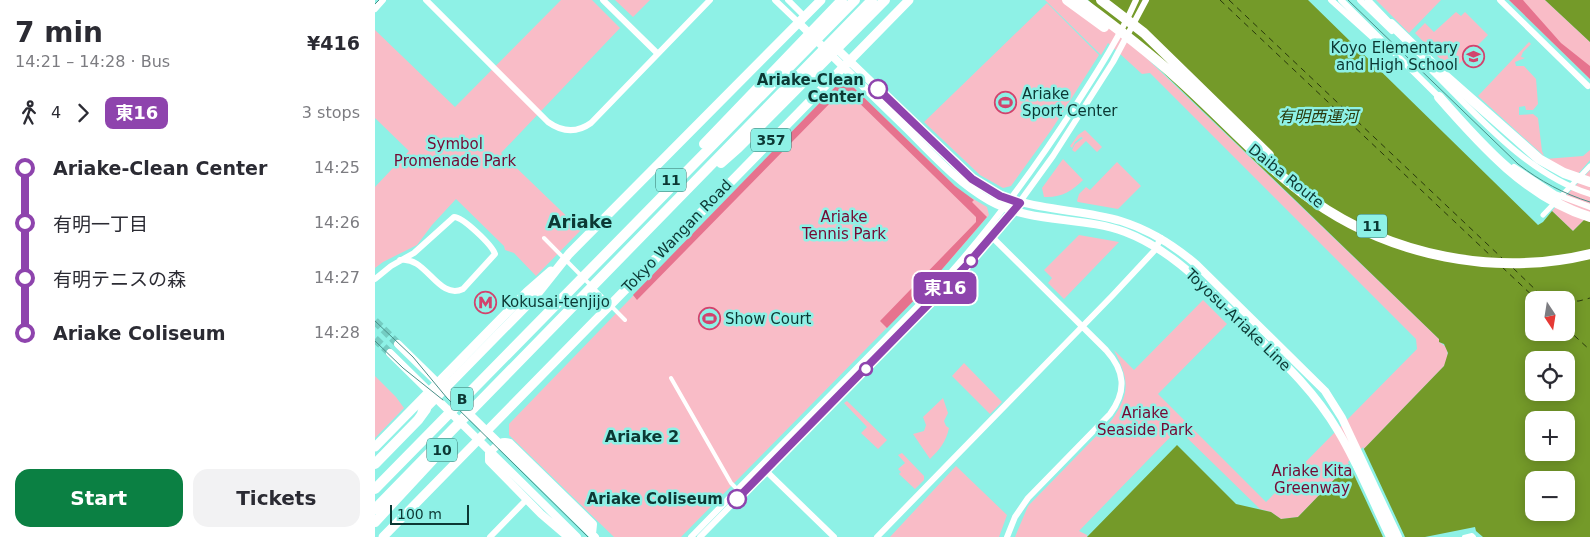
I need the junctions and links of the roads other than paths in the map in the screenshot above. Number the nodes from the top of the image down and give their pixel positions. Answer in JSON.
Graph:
{"nodes":[{"id":1,"x":383,"y":0,"type":"edge"},
{"id":2,"x":426,"y":0,"type":"edge"},
{"id":3,"x":603,"y":0,"type":"edge"},
{"id":4,"x":710,"y":0,"type":"edge"},
{"id":5,"x":775,"y":0,"type":"edge"},
{"id":6,"x":788,"y":0,"type":"edge"},
{"id":7,"x":821,"y":0,"type":"edge"},
{"id":8,"x":843,"y":0,"type":"edge"},
{"id":9,"x":855,"y":0,"type":"edge"},
{"id":10,"x":872,"y":0,"type":"edge"},
{"id":11,"x":885,"y":0,"type":"edge"},
{"id":12,"x":909,"y":0,"type":"edge"},
{"id":13,"x":1067,"y":0,"type":"edge"},
{"id":14,"x":1079,"y":0,"type":"edge"},
{"id":15,"x":1090,"y":0,"type":"edge"},
{"id":16,"x":1101,"y":0,"type":"edge"},
{"id":17,"x":1136,"y":0,"type":"edge"},
{"id":18,"x":1146,"y":0,"type":"edge"},
{"id":19,"x":1331,"y":0,"type":"edge"},
{"id":20,"x":1341,"y":0,"type":"edge"},
{"id":21,"x":1360,"y":0,"type":"edge"},
{"id":22,"x":1367,"y":0,"type":"edge"},
{"id":23,"x":1501,"y":0,"type":"edge"},
{"id":24,"x":375,"y":8,"type":"edge"},
{"id":25,"x":802,"y":20,"type":"junction"},
{"id":26,"x":1385,"y":20,"type":"junction"},
{"id":27,"x":1368,"y":30,"type":"junction"},
{"id":28,"x":657,"y":53,"type":"junction"},
{"id":29,"x":846,"y":64,"type":"junction"},
{"id":30,"x":1177,"y":78,"type":"junction"},
{"id":31,"x":1444,"y":82,"type":"junction"},
{"id":32,"x":1199,"y":87,"type":"junction"},
{"id":33,"x":1589,"y":88,"type":"edge"},
{"id":34,"x":1439,"y":97,"type":"junction"},
{"id":35,"x":720,"y":132,"type":"junction"},
{"id":36,"x":735,"y":145,"type":"junction"},
{"id":37,"x":1590,"y":166,"type":"edge"},
{"id":38,"x":1590,"y":182,"type":"edge"},
{"id":39,"x":689,"y":186,"type":"joint"},
{"id":40,"x":1590,"y":194,"type":"edge"},
{"id":41,"x":1010,"y":200,"type":"junction"},
{"id":42,"x":1020,"y":203,"type":"junction"},
{"id":43,"x":1590,"y":206,"type":"edge"},
{"id":44,"x":1004,"y":207,"type":"junction"},
{"id":45,"x":1014,"y":210,"type":"junction"},
{"id":46,"x":1543,"y":215,"type":"dead end"},
{"id":47,"x":1590,"y":217,"type":"edge"},
{"id":48,"x":626,"y":233,"type":"joint"},
{"id":49,"x":544,"y":238,"type":"dead end"},
{"id":50,"x":991,"y":238,"type":"junction"},
{"id":51,"x":1161,"y":238,"type":"junction"},
{"id":52,"x":1156,"y":247,"type":"junction"},
{"id":53,"x":1590,"y":247,"type":"edge"},
{"id":54,"x":419,"y":249,"type":"junction"},
{"id":55,"x":569,"y":254,"type":"junction"},
{"id":56,"x":1590,"y":254,"type":"edge"},
{"id":57,"x":399,"y":260,"type":"junction"},
{"id":58,"x":418,"y":263,"type":"junction"},
{"id":59,"x":375,"y":279,"type":"edge"},
{"id":60,"x":633,"y":281,"type":"junction"},
{"id":61,"x":549,"y":310,"type":"junction"},
{"id":62,"x":625,"y":320,"type":"dead end"},
{"id":63,"x":1083,"y":326,"type":"junction"},
{"id":64,"x":398,"y":344,"type":"tunnel mouth"},
{"id":65,"x":390,"y":353,"type":"tunnel mouth"},
{"id":66,"x":671,"y":378,"type":"dead end"},
{"id":67,"x":438,"y":383,"type":"junction"},
{"id":68,"x":1325,"y":391,"type":"junction"},
{"id":69,"x":429,"y":392,"type":"junction"},
{"id":70,"x":483,"y":399,"type":"junction"},
{"id":71,"x":423,"y":405,"type":"junction"},
{"id":72,"x":1326,"y":412,"type":"junction"},
{"id":73,"x":490,"y":435,"type":"junction"},
{"id":74,"x":482,"y":443,"type":"junction"},
{"id":75,"x":375,"y":447,"type":"edge"},
{"id":76,"x":375,"y":458,"type":"edge"},
{"id":77,"x":375,"y":464,"type":"edge"},
{"id":78,"x":760,"y":465,"type":"junction"},
{"id":79,"x":766,"y":470,"type":"junction"},
{"id":80,"x":375,"y":479,"type":"edge"},
{"id":81,"x":735,"y":487,"type":"dead end"},
{"id":82,"x":375,"y":489,"type":"edge"},
{"id":83,"x":527,"y":499,"type":"junction"},
{"id":84,"x":375,"y":509,"type":"edge"},
{"id":85,"x":375,"y":522,"type":"edge"},
{"id":86,"x":594,"y":536,"type":"edge"},
{"id":87,"x":383,"y":537,"type":"edge"},
{"id":88,"x":390,"y":537,"type":"edge"},
{"id":89,"x":490,"y":537,"type":"edge"},
{"id":90,"x":568,"y":537,"type":"edge"},
{"id":91,"x":577,"y":537,"type":"edge"},
{"id":92,"x":691,"y":537,"type":"edge"},
{"id":93,"x":700,"y":537,"type":"edge"},
{"id":94,"x":834,"y":537,"type":"edge"},
{"id":95,"x":877,"y":537,"type":"edge"},
{"id":96,"x":1007,"y":537,"type":"edge"},
{"id":97,"x":1390,"y":537,"type":"edge"},
{"id":98,"x":1398,"y":537,"type":"edge"},
{"id":99,"x":1464,"y":537,"type":"edge"},
{"id":100,"x":1474,"y":537,"type":"edge"}],
"edges":[{"from":1,"to":24,"type":"street"},
{"from":2,"to":28,"type":"street"},
{"from":3,"to":28,"type":"street"},
{"from":4,"to":28,"type":"street"},
{"from":5,"to":25,"type":"street"},
{"from":6,"to":25,"type":"street"},
{"from":7,"to":25,"type":"highway"},
{"from":8,"to":35,"type":"highway","number":"11"},
{"from":9,"to":35,"type":"highway"},
{"from":10,"to":36,"type":"highway"},
{"from":11,"to":36,"type":"highway","number":"11"},
{"from":12,"to":29,"type":"highway","name":"Tokyo Wangan Road","number":"357"},
{"from":13,"to":30,"type":"highway","number":"11"},
{"from":14,"to":30,"type":"highway","number":"11"},
{"from":15,"to":32,"type":"highway","number":"11"},
{"from":16,"to":32,"type":"highway","number":"11"},
{"from":17,"to":41,"type":"street"},
{"from":18,"to":42,"type":"street"},
{"from":19,"to":27,"type":"street"},
{"from":20,"to":27,"type":"street"},
{"from":21,"to":26,"type":"street"},
{"from":22,"to":26,"type":"street"},
{"from":23,"to":33,"type":"street"},
{"from":25,"to":29,"type":"main road"},
{"from":25,"to":55,"type":"highway"},
{"from":26,"to":31,"type":"street"},
{"from":26,"to":31,"type":"street"},
{"from":26,"to":38,"type":"highway"},
{"from":27,"to":34,"type":"street"},
{"from":29,"to":41,"type":"main road","name":"Toyosu-Ariake Line"},
{"from":29,"to":44,"type":"main road","name":"Toyosu-Ariake Line"},
{"from":29,"to":60,"type":"highway","name":"Tokyo Wangan Road","number":"357"},
{"from":30,"to":56,"type":"highway","name":"Daiba Route","number":"11"},
{"from":31,"to":40,"type":"street"},
{"from":32,"to":53,"type":"highway","name":"Daiba Route","number":"11"},
{"from":34,"to":43,"type":"street"},
{"from":34,"to":47,"type":"highway"},
{"from":35,"to":48,"type":"highway","number":"11"},
{"from":36,"to":39,"type":"highway","number":"11"},
{"from":37,"to":46,"type":"street"},
{"from":39,"to":70,"type":"highway","number":"B"},
{"from":41,"to":42,"type":"main road","name":"Toyosu-Ariake Line"},
{"from":41,"to":44,"type":"street"},
{"from":42,"to":45,"type":"street"},
{"from":42,"to":51,"type":"main road","name":"Toyosu-Ariake Line"},
{"from":44,"to":45,"type":"main road","name":"Toyosu-Ariake Line"},
{"from":44,"to":78,"type":"street"},
{"from":45,"to":50,"type":"street"},
{"from":45,"to":52,"type":"main road","name":"Toyosu-Ariake Line"},
{"from":48,"to":61,"type":"highway","number":"B"},
{"from":49,"to":62,"type":"street"},
{"from":50,"to":63,"type":"street"},
{"from":50,"to":79,"type":"street"},
{"from":51,"to":52,"type":"street"},
{"from":51,"to":68,"type":"main road","name":"Toyosu-Ariake Line"},
{"from":52,"to":63,"type":"street"},
{"from":52,"to":72,"type":"main road","name":"Toyosu-Ariake Line"},
{"from":54,"to":57,"type":"street"},
{"from":54,"to":58,"type":"street"},
{"from":54,"to":58,"type":"street"},
{"from":55,"to":67,"type":"highway"},
{"from":55,"to":71,"type":"highway"},
{"from":57,"to":58,"type":"street"},
{"from":57,"to":59,"type":"street"},
{"from":60,"to":73,"type":"highway"},
{"from":60,"to":87,"type":"highway","name":"Tokyo Wangan Road","number":"357"},
{"from":61,"to":80,"type":"highway","number":"B"},
{"from":61,"to":82,"type":"highway","number":"B"},
{"from":63,"to":95,"type":"street"},
{"from":63,"to":96,"type":"street"},
{"from":64,"to":67,"type":"main road"},
{"from":65,"to":69,"type":"main road"},
{"from":66,"to":81,"type":"street"},
{"from":67,"to":69,"type":"highway"},
{"from":67,"to":73,"type":"main road"},
{"from":68,"to":72,"type":"main road"},
{"from":68,"to":98,"type":"main road","name":"Toyosu-Ariake Line"},
{"from":69,"to":71,"type":"highway"},
{"from":69,"to":74,"type":"main road"},
{"from":70,"to":84,"type":"highway","number":"B"},
{"from":70,"to":85,"type":"highway","number":"10"},
{"from":71,"to":75,"type":"highway"},
{"from":71,"to":76,"type":"highway"},
{"from":71,"to":77,"type":"highway"},
{"from":72,"to":97,"type":"main road","name":"Toyosu-Ariake Line"},
{"from":73,"to":74,"type":"highway"},
{"from":73,"to":86,"type":"main road"},
{"from":74,"to":88,"type":"highway"},
{"from":74,"to":91,"type":"main road"},
{"from":78,"to":79,"type":"street"},
{"from":78,"to":92,"type":"street"},
{"from":79,"to":93,"type":"street"},
{"from":79,"to":94,"type":"street"},
{"from":83,"to":86,"type":"main road"},
{"from":83,"to":89,"type":"street"},
{"from":83,"to":90,"type":"main road"},
{"from":99,"to":100,"type":"street"}]}
